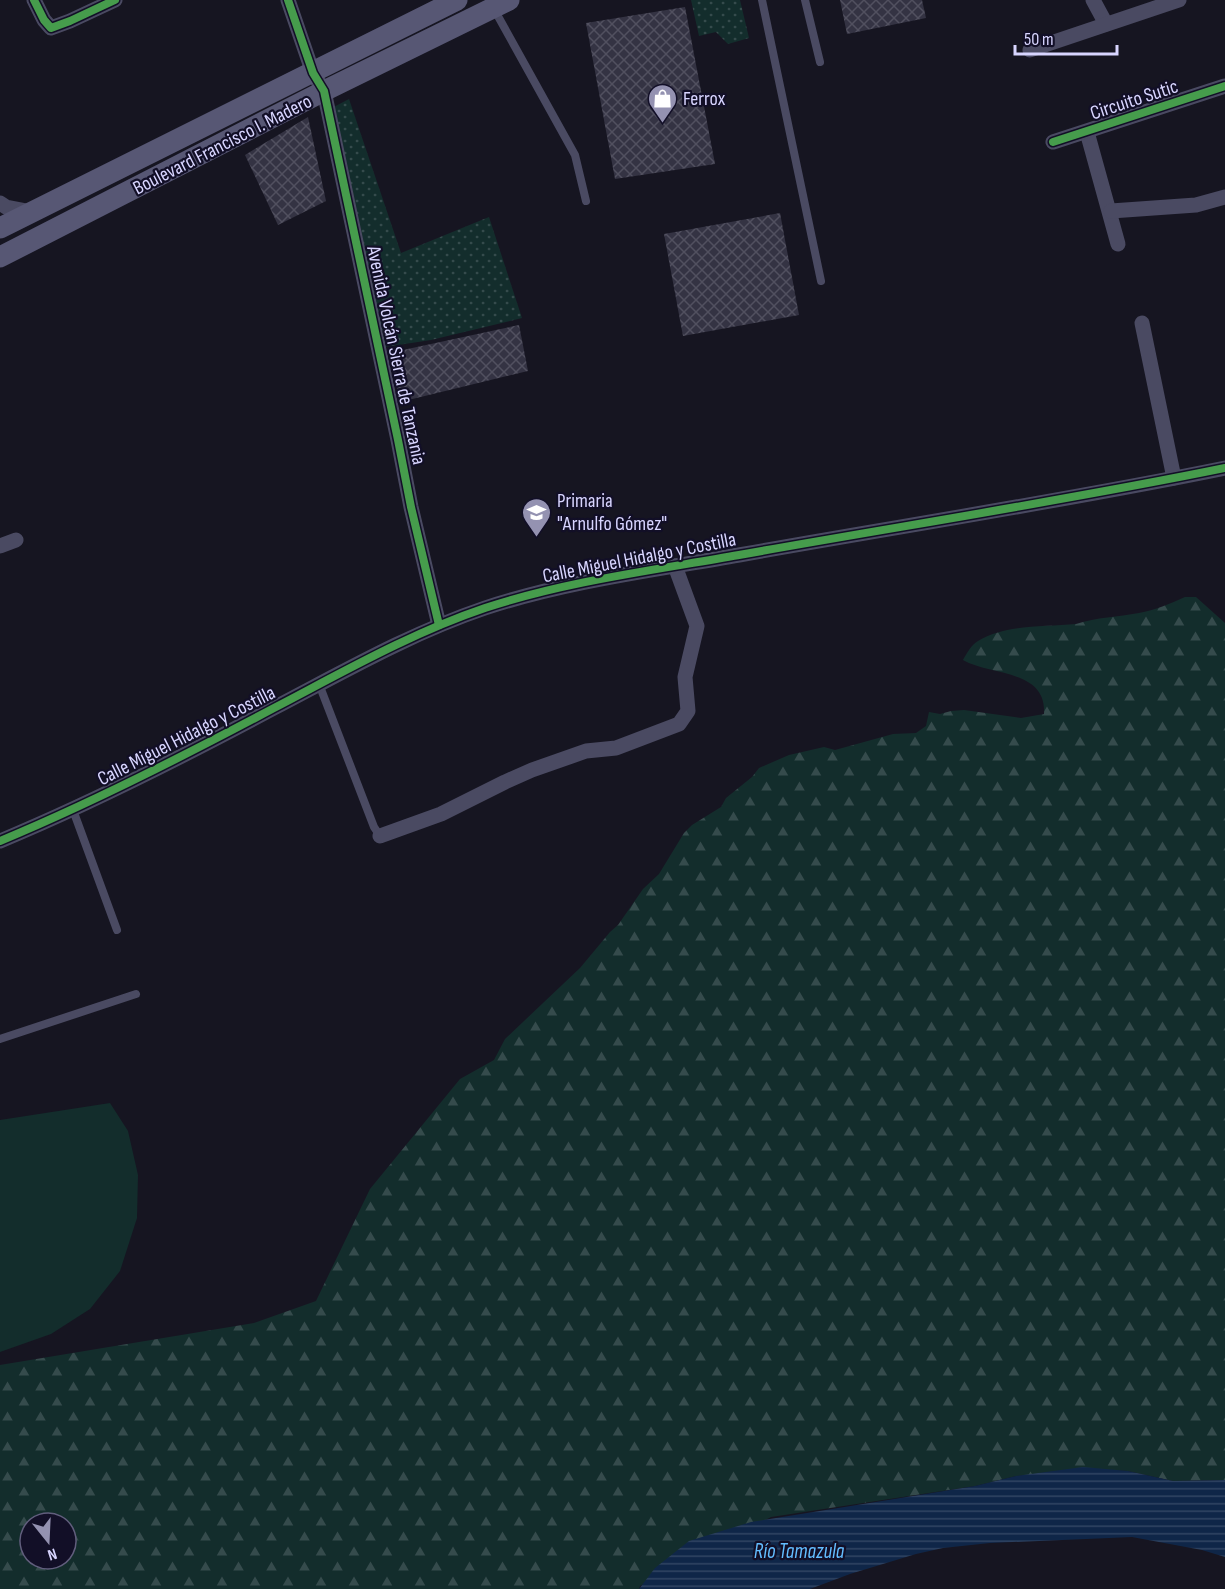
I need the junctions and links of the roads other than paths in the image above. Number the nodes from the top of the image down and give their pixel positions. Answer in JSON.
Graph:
{"nodes":[{"id":1,"x":34,"y":0,"type":"edge"},
{"id":2,"x":115,"y":0,"type":"edge"},
{"id":3,"x":288,"y":0,"type":"edge"},
{"id":4,"x":457,"y":0,"type":"edge"},
{"id":5,"x":762,"y":0,"type":"edge"},
{"id":6,"x":805,"y":0,"type":"edge"},
{"id":7,"x":1093,"y":0,"type":"edge"},
{"id":8,"x":1179,"y":0,"type":"edge"},
{"id":9,"x":501,"y":4,"type":"edge"},
{"id":10,"x":1106,"y":24,"type":"junction"},
{"id":11,"x":1030,"y":50,"type":"dead end"},
{"id":12,"x":820,"y":62,"type":"dead end"},
{"id":13,"x":313,"y":73,"type":"junction"},
{"id":14,"x":1225,"y":86,"type":"edge"},
{"id":15,"x":324,"y":91,"type":"junction"},
{"id":16,"x":1088,"y":132,"type":"junction"},
{"id":17,"x":1053,"y":141,"type":"dead end"},
{"id":18,"x":1225,"y":197,"type":"edge"},
{"id":19,"x":586,"y":201,"type":"dead end"},
{"id":20,"x":0,"y":204,"type":"edge"},
{"id":21,"x":1111,"y":211,"type":"junction"},
{"id":22,"x":32,"y":212,"type":"junction"},
{"id":23,"x":0,"y":228,"type":"edge"},
{"id":24,"x":1118,"y":244,"type":"dead end"},
{"id":25,"x":0,"y":257,"type":"edge"},
{"id":26,"x":821,"y":281,"type":"dead end"},
{"id":27,"x":1142,"y":323,"type":"dead end"},
{"id":28,"x":1225,"y":468,"type":"edge"},
{"id":29,"x":1174,"y":478,"type":"junction"},
{"id":30,"x":16,"y":540,"type":"dead end"},
{"id":31,"x":0,"y":546,"type":"edge"},
{"id":32,"x":675,"y":566,"type":"junction"},
{"id":33,"x":439,"y":625,"type":"junction"},
{"id":34,"x":320,"y":684,"type":"junction"},
{"id":35,"x":74,"y":810,"type":"junction"},
{"id":36,"x":380,"y":836,"type":"joint"},
{"id":37,"x":0,"y":841,"type":"edge"},
{"id":38,"x":117,"y":930,"type":"dead end"},
{"id":39,"x":136,"y":994,"type":"dead end"},
{"id":40,"x":0,"y":1039,"type":"edge"}],
"edges":[{"from":1,"to":2,"type":"street"},
{"from":3,"to":13,"type":"street","name":"Avenida Volcán Sierra de Tanzania"},
{"from":4,"to":13,"type":"main road","name":"Boulevard Francisco I. Madero"},
{"from":5,"to":26,"type":"lane"},
{"from":6,"to":12,"type":"lane"},
{"from":7,"to":10,"type":"street"},
{"from":8,"to":10,"type":"street"},
{"from":9,"to":15,"type":"main road","name":"Boulevard Francisco I. Madero"},
{"from":9,"to":19,"type":"lane"},
{"from":10,"to":11,"type":"street"},
{"from":13,"to":15,"type":"street","name":"Avenida Volcán Sierra de Tanzania"},
{"from":13,"to":22,"type":"main road","name":"Boulevard Francisco I. Madero"},
{"from":14,"to":16,"type":"street","name":"Circuito Sutic"},
{"from":15,"to":25,"type":"main road","name":"Boulevard Francisco I. Madero"},
{"from":15,"to":33,"type":"street","name":"Avenida Volcán Sierra de Tanzania"},
{"from":16,"to":17,"type":"street","name":"Circuito Sutic"},
{"from":16,"to":21,"type":"street","name":"Circuito Sutic"},
{"from":18,"to":21,"type":"street"},
{"from":20,"to":22,"type":"street"},
{"from":21,"to":24,"type":"street","name":"Circuito Sutic"},
{"from":22,"to":23,"type":"main road","name":"Boulevard Francisco I. Madero"},
{"from":27,"to":29,"type":"street"},
{"from":28,"to":29,"type":"street","name":"Calle Miguel Hidalgo y Costilla"},
{"from":29,"to":32,"type":"street","name":"Calle Miguel Hidalgo y Costilla"},
{"from":30,"to":31,"type":"street"},
{"from":32,"to":33,"type":"street","name":"Calle Miguel Hidalgo y Costilla"},
{"from":32,"to":36,"type":"street"},
{"from":33,"to":34,"type":"street","name":"Calle Miguel Hidalgo y Costilla"},
{"from":34,"to":35,"type":"street","name":"Calle Miguel Hidalgo y Costilla"},
{"from":34,"to":36,"type":"lane"},
{"from":35,"to":37,"type":"street","name":"Calle Miguel Hidalgo y Costilla"},
{"from":35,"to":38,"type":"lane"},
{"from":39,"to":40,"type":"lane"}]}
